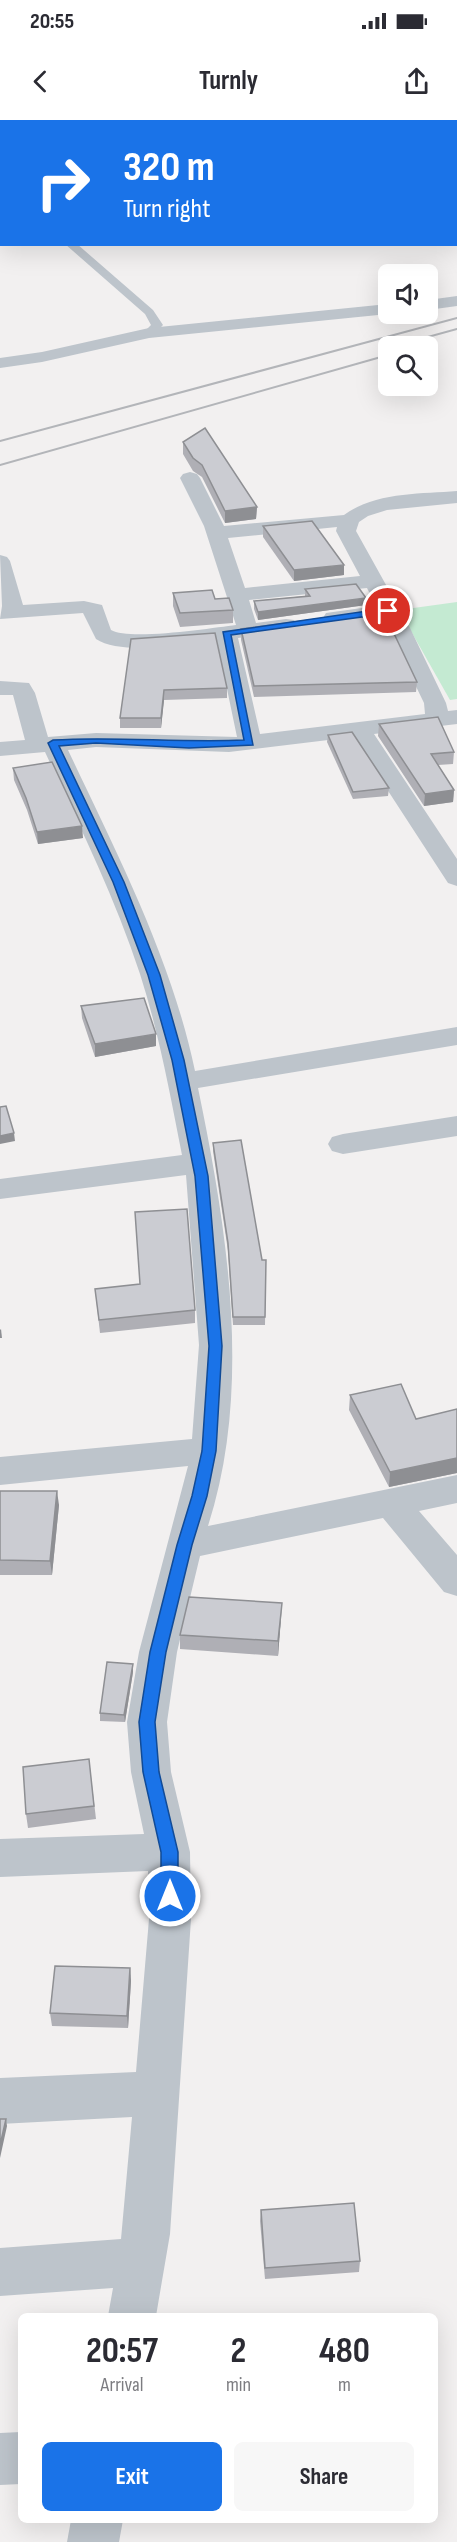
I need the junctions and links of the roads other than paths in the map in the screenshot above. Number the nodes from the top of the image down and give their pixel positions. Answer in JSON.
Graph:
{"nodes":[{"id":1,"x":72,"y":246,"type":"edge"},
{"id":2,"x":457,"y":301,"type":"edge"},
{"id":3,"x":438,"y":304,"type":"edge"},
{"id":4,"x":378,"y":310,"type":"edge"},
{"id":5,"x":149,"y":333,"type":"junction"},
{"id":6,"x":0,"y":363,"type":"edge"},
{"id":7,"x":190,"y":478,"type":"dead end"},
{"id":8,"x":457,"y":497,"type":"edge"},
{"id":9,"x":350,"y":520,"type":"junction"},
{"id":10,"x":216,"y":533,"type":"junction"},
{"id":11,"x":0,"y":561,"type":"edge"},
{"id":12,"x":372,"y":581,"type":"junction"},
{"id":13,"x":236,"y":595,"type":"junction"},
{"id":14,"x":388,"y":611,"type":"junction"},
{"id":15,"x":7,"y":612,"type":"edge"},
{"id":16,"x":237,"y":632,"type":"junction"},
{"id":17,"x":0,"y":688,"type":"edge"},
{"id":18,"x":448,"y":719,"type":"edge"},
{"id":19,"x":360,"y":730,"type":"junction"},
{"id":20,"x":249,"y":743,"type":"junction"},
{"id":21,"x":45,"y":744,"type":"junction"},
{"id":22,"x":0,"y":749,"type":"edge"},
{"id":23,"x":457,"y":878,"type":"edge"},
{"id":24,"x":457,"y":1036,"type":"edge"},
{"id":25,"x":182,"y":1082,"type":"junction"},
{"id":26,"x":457,"y":1126,"type":"edge"},
{"id":27,"x":343,"y":1144,"type":"dead end"},
{"id":28,"x":199,"y":1163,"type":"junction"},
{"id":29,"x":0,"y":1189,"type":"edge"},
{"id":30,"x":209,"y":1451,"type":"junction"},
{"id":31,"x":0,"y":1471,"type":"edge"},
{"id":32,"x":457,"y":1489,"type":"edge"},
{"id":33,"x":390,"y":1503,"type":"junction"},
{"id":34,"x":184,"y":1545,"type":"junction"},
{"id":35,"x":457,"y":1581,"type":"edge"},
{"id":36,"x":169,"y":1852,"type":"junction"},
{"id":37,"x":0,"y":1858,"type":"edge"},
{"id":38,"x":157,"y":2093,"type":"junction"},
{"id":39,"x":0,"y":2101,"type":"edge"},
{"id":40,"x":141,"y":2262,"type":"junction"},
{"id":41,"x":0,"y":2272,"type":"edge"},
{"id":42,"x":132,"y":2313,"type":"edge"},
{"id":43,"x":18,"y":2458,"type":"edge"},
{"id":44,"x":0,"y":2459,"type":"edge"},
{"id":45,"x":96,"y":2523,"type":"edge"},
{"id":46,"x":93,"y":2542,"type":"edge"}],
"edges":[{"from":1,"to":5,"type":"lane"},
{"from":2,"to":3,"type":"street"},
{"from":4,"to":5,"type":"street"},
{"from":5,"to":6,"type":"street"},
{"from":7,"to":10,"type":"street"},
{"from":8,"to":9,"type":"street"},
{"from":9,"to":10,"type":"street"},
{"from":9,"to":12,"type":"street"},
{"from":10,"to":13,"type":"street"},
{"from":11,"to":15,"type":"street"},
{"from":12,"to":13,"type":"street"},
{"from":12,"to":14,"type":"street"},
{"from":13,"to":16,"type":"street"},
{"from":14,"to":16,"type":"street"},
{"from":14,"to":18,"type":"street"},
{"from":15,"to":16,"type":"street"},
{"from":16,"to":20,"type":"street"},
{"from":17,"to":21,"type":"street"},
{"from":18,"to":19,"type":"street"},
{"from":19,"to":20,"type":"street"},
{"from":19,"to":23,"type":"street"},
{"from":20,"to":21,"type":"street"},
{"from":21,"to":22,"type":"street"},
{"from":21,"to":25,"type":"street"},
{"from":24,"to":25,"type":"street"},
{"from":25,"to":28,"type":"street"},
{"from":26,"to":27,"type":"street"},
{"from":28,"to":29,"type":"street"},
{"from":28,"to":30,"type":"street"},
{"from":30,"to":31,"type":"street"},
{"from":30,"to":34,"type":"street"},
{"from":32,"to":33,"type":"street"},
{"from":33,"to":34,"type":"street"},
{"from":33,"to":35,"type":"street"},
{"from":34,"to":36,"type":"street"},
{"from":36,"to":37,"type":"street"},
{"from":36,"to":38,"type":"street"},
{"from":38,"to":39,"type":"street"},
{"from":38,"to":40,"type":"street"},
{"from":40,"to":41,"type":"street"},
{"from":40,"to":42,"type":"street"},
{"from":43,"to":44,"type":"street"},
{"from":45,"to":46,"type":"street"}]}
